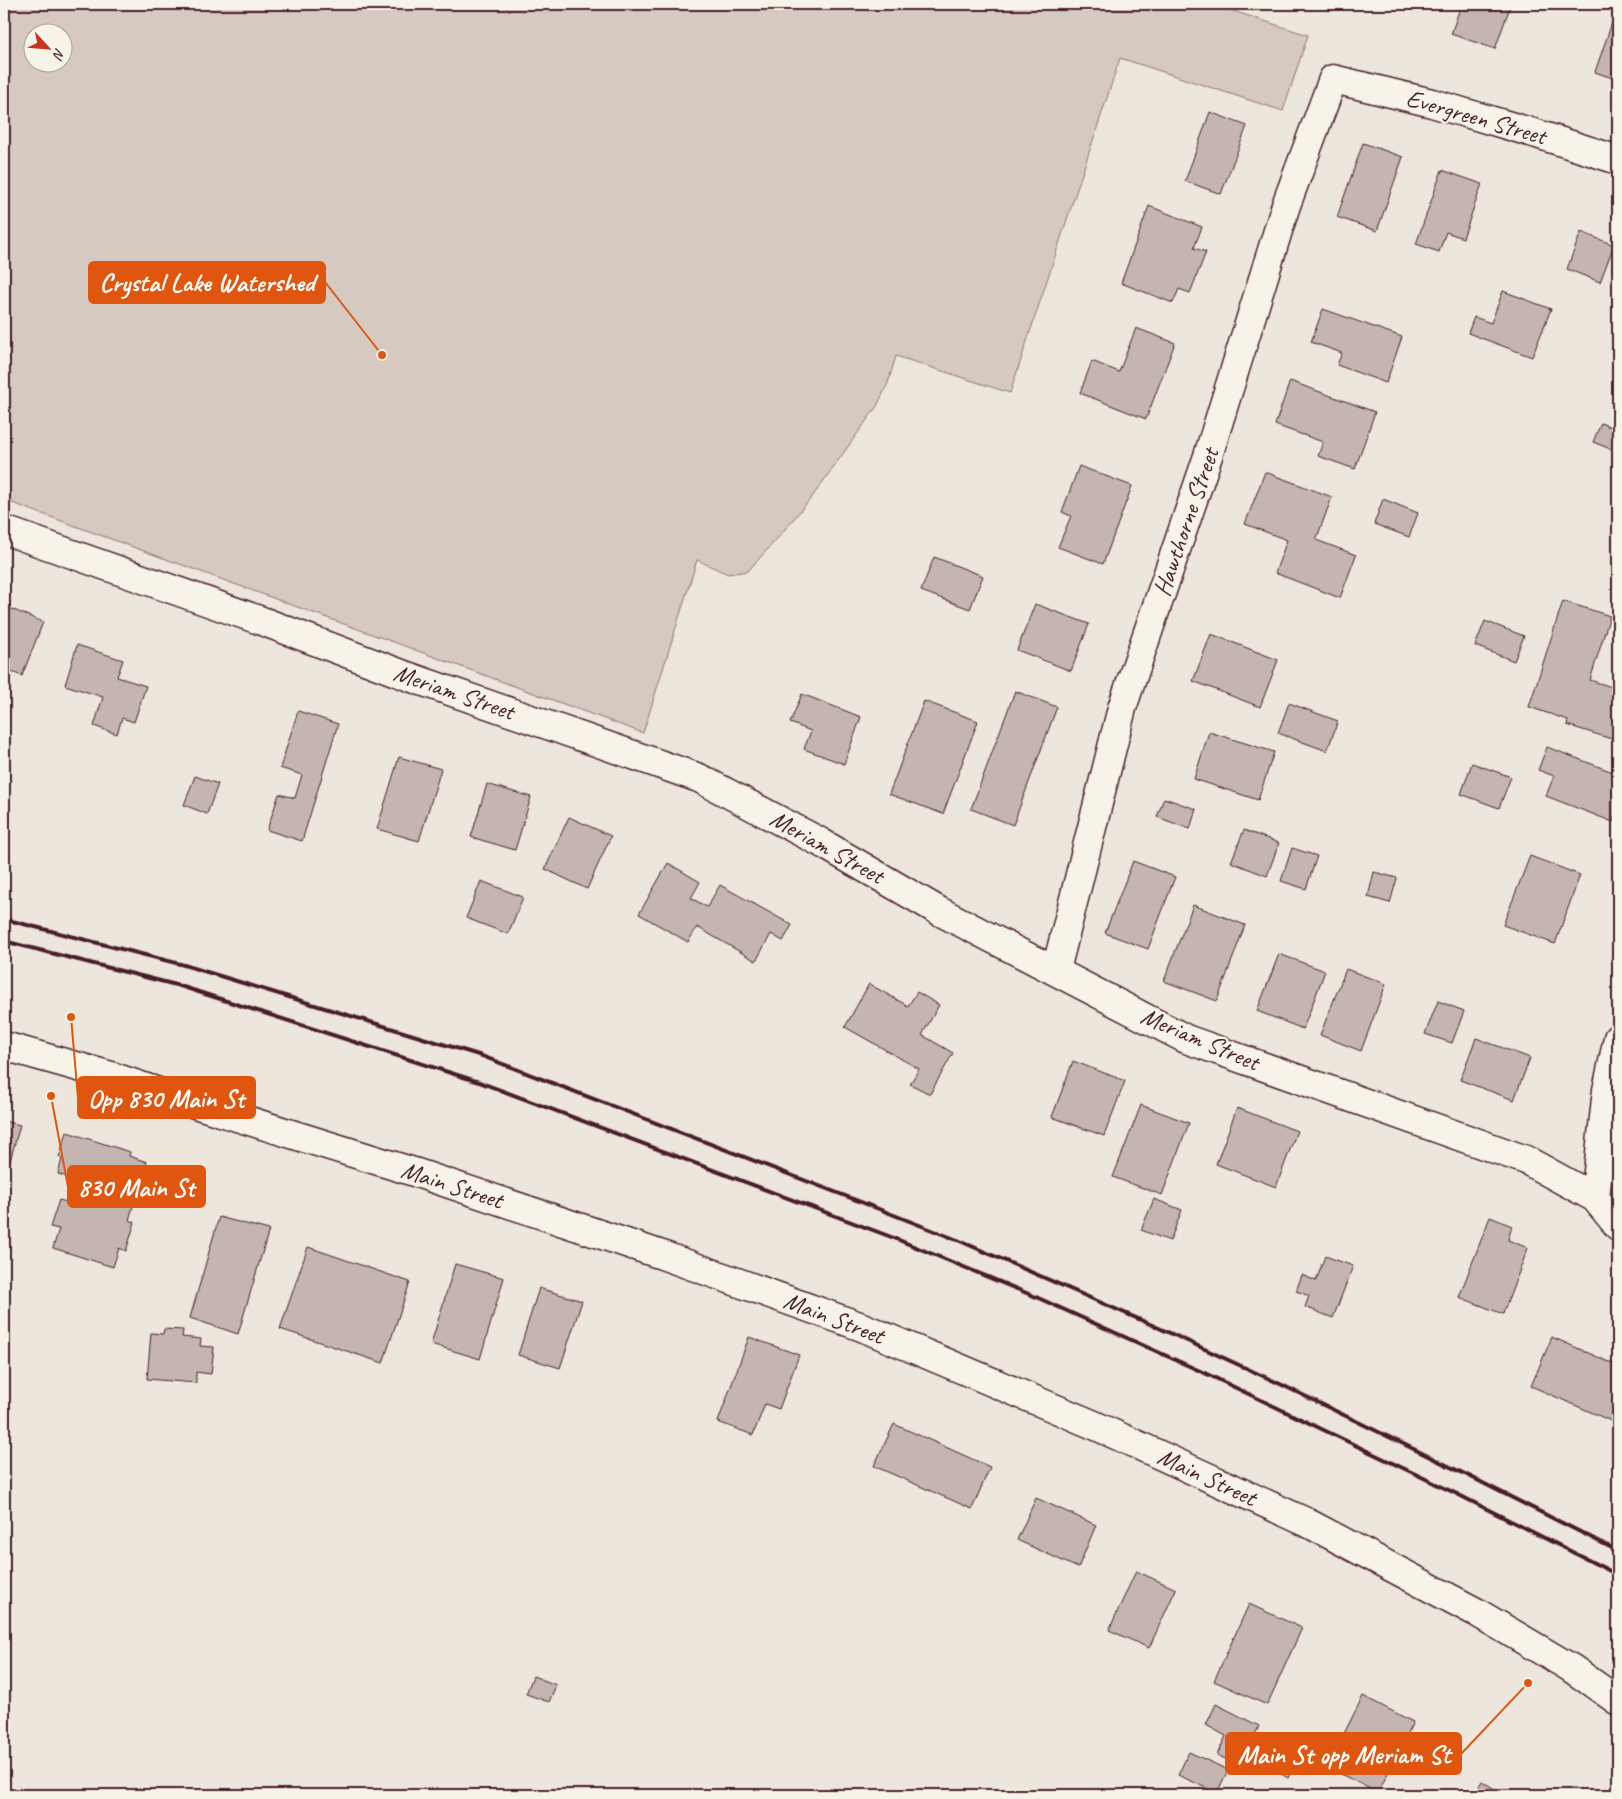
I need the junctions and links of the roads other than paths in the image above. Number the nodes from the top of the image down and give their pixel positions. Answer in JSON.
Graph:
{"nodes":[{"id":1,"x":1333,"y":79,"type":"joint"},
{"id":2,"x":1618,"y":160,"type":"edge"},
{"id":3,"x":4,"y":530,"type":"edge"},
{"id":4,"x":1056,"y":970,"type":"junction"},
{"id":5,"x":1618,"y":1038,"type":"edge"},
{"id":6,"x":4,"y":1046,"type":"edge"},
{"id":7,"x":1595,"y":1198,"type":"junction"},
{"id":8,"x":1618,"y":1226,"type":"edge"},
{"id":9,"x":1618,"y":1701,"type":"edge"}],
"edges":[{"from":1,"to":2,"type":"street","name":"Evergreen Street"},
{"from":1,"to":4,"type":"street","name":"Hawthorne Street"},
{"from":3,"to":4,"type":"street","name":"Meriam Street"},
{"from":4,"to":7,"type":"street","name":"Meriam Street"},
{"from":5,"to":7,"type":"street"},
{"from":6,"to":9,"type":"street","name":"Main Street"},
{"from":7,"to":8,"type":"street","name":"Meriam Street"}]}
